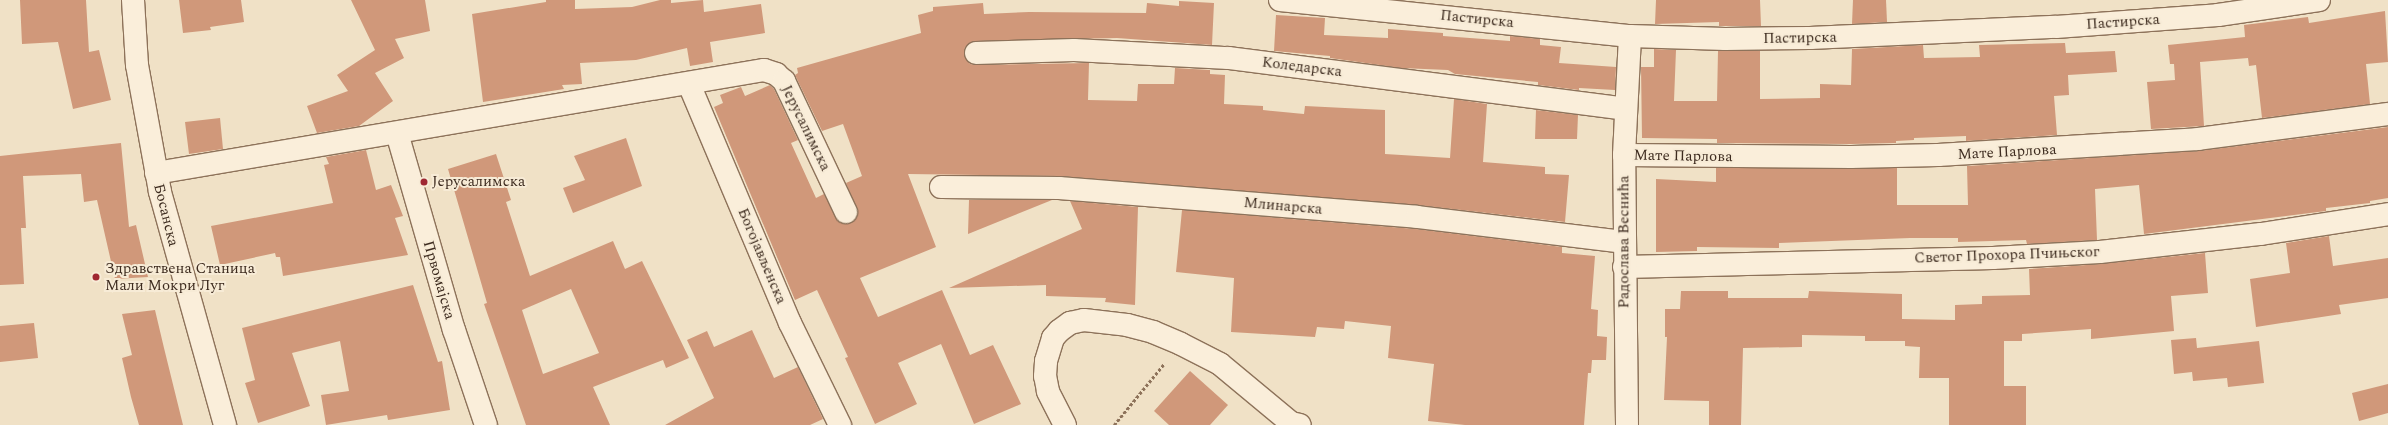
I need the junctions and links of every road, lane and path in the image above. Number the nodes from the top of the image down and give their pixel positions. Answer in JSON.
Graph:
{"nodes":[{"id":1,"x":132,"y":0,"type":"edge"},
{"id":2,"x":1280,"y":0,"type":"edge"},
{"id":3,"x":2319,"y":0,"type":"edge"},
{"id":4,"x":1630,"y":36,"type":"junction"},
{"id":5,"x":976,"y":53,"type":"dead end"},
{"id":6,"x":689,"y":84,"type":"junction"},
{"id":7,"x":1626,"y":109,"type":"junction"},
{"id":8,"x":2388,"y":114,"type":"edge"},
{"id":9,"x":397,"y":133,"type":"junction"},
{"id":10,"x":1624,"y":155,"type":"junction"},
{"id":11,"x":156,"y":173,"type":"junction"},
{"id":12,"x":941,"y":187,"type":"dead end"},
{"id":13,"x":846,"y":212,"type":"dead end"},
{"id":14,"x":2388,"y":214,"type":"edge"},
{"id":15,"x":1624,"y":242,"type":"junction"},
{"id":16,"x":1624,"y":267,"type":"junction"},
{"id":17,"x":1181,"y":344,"type":"junction"},
{"id":18,"x":1294,"y":424,"type":"edge"},
{"id":19,"x":225,"y":425,"type":"edge"},
{"id":20,"x":486,"y":425,"type":"edge"},
{"id":21,"x":840,"y":425,"type":"edge"},
{"id":22,"x":1065,"y":425,"type":"edge"},
{"id":23,"x":1114,"y":425,"type":"edge"},
{"id":24,"x":1627,"y":425,"type":"edge"}],
"edges":[{"from":1,"to":11,"type":"street","name":"Босанска"},
{"from":2,"to":4,"type":"street","name":"Пастирска"},
{"from":3,"to":4,"type":"street","name":"Пастирска"},
{"from":4,"to":7,"type":"street","name":"Радослава Веснића"},
{"from":5,"to":7,"type":"street","name":"Коледарска"},
{"from":6,"to":9,"type":"street","name":"Јерусалимска"},
{"from":6,"to":13,"type":"street","name":"Јерусалимска"},
{"from":6,"to":21,"type":"street","name":"Богојављенска"},
{"from":7,"to":10,"type":"street","name":"Радослава Веснића"},
{"from":8,"to":10,"type":"street","name":"Мате Парлова"},
{"from":9,"to":11,"type":"street","name":"Јерусалимска"},
{"from":9,"to":20,"type":"street","name":"Првомајска"},
{"from":10,"to":15,"type":"street","name":"Радослава Веснића"},
{"from":11,"to":19,"type":"street","name":"Босанска"},
{"from":12,"to":15,"type":"street","name":"Млинарска"},
{"from":14,"to":16,"type":"street","name":"Светог Прохора Пчињског"},
{"from":15,"to":16,"type":"street","name":"Радослава Веснића"},
{"from":16,"to":24,"type":"street","name":"Радослава Веснића"},
{"from":17,"to":18,"type":"street"},
{"from":17,"to":22,"type":"street"},
{"from":17,"to":23,"type":"path"}]}
